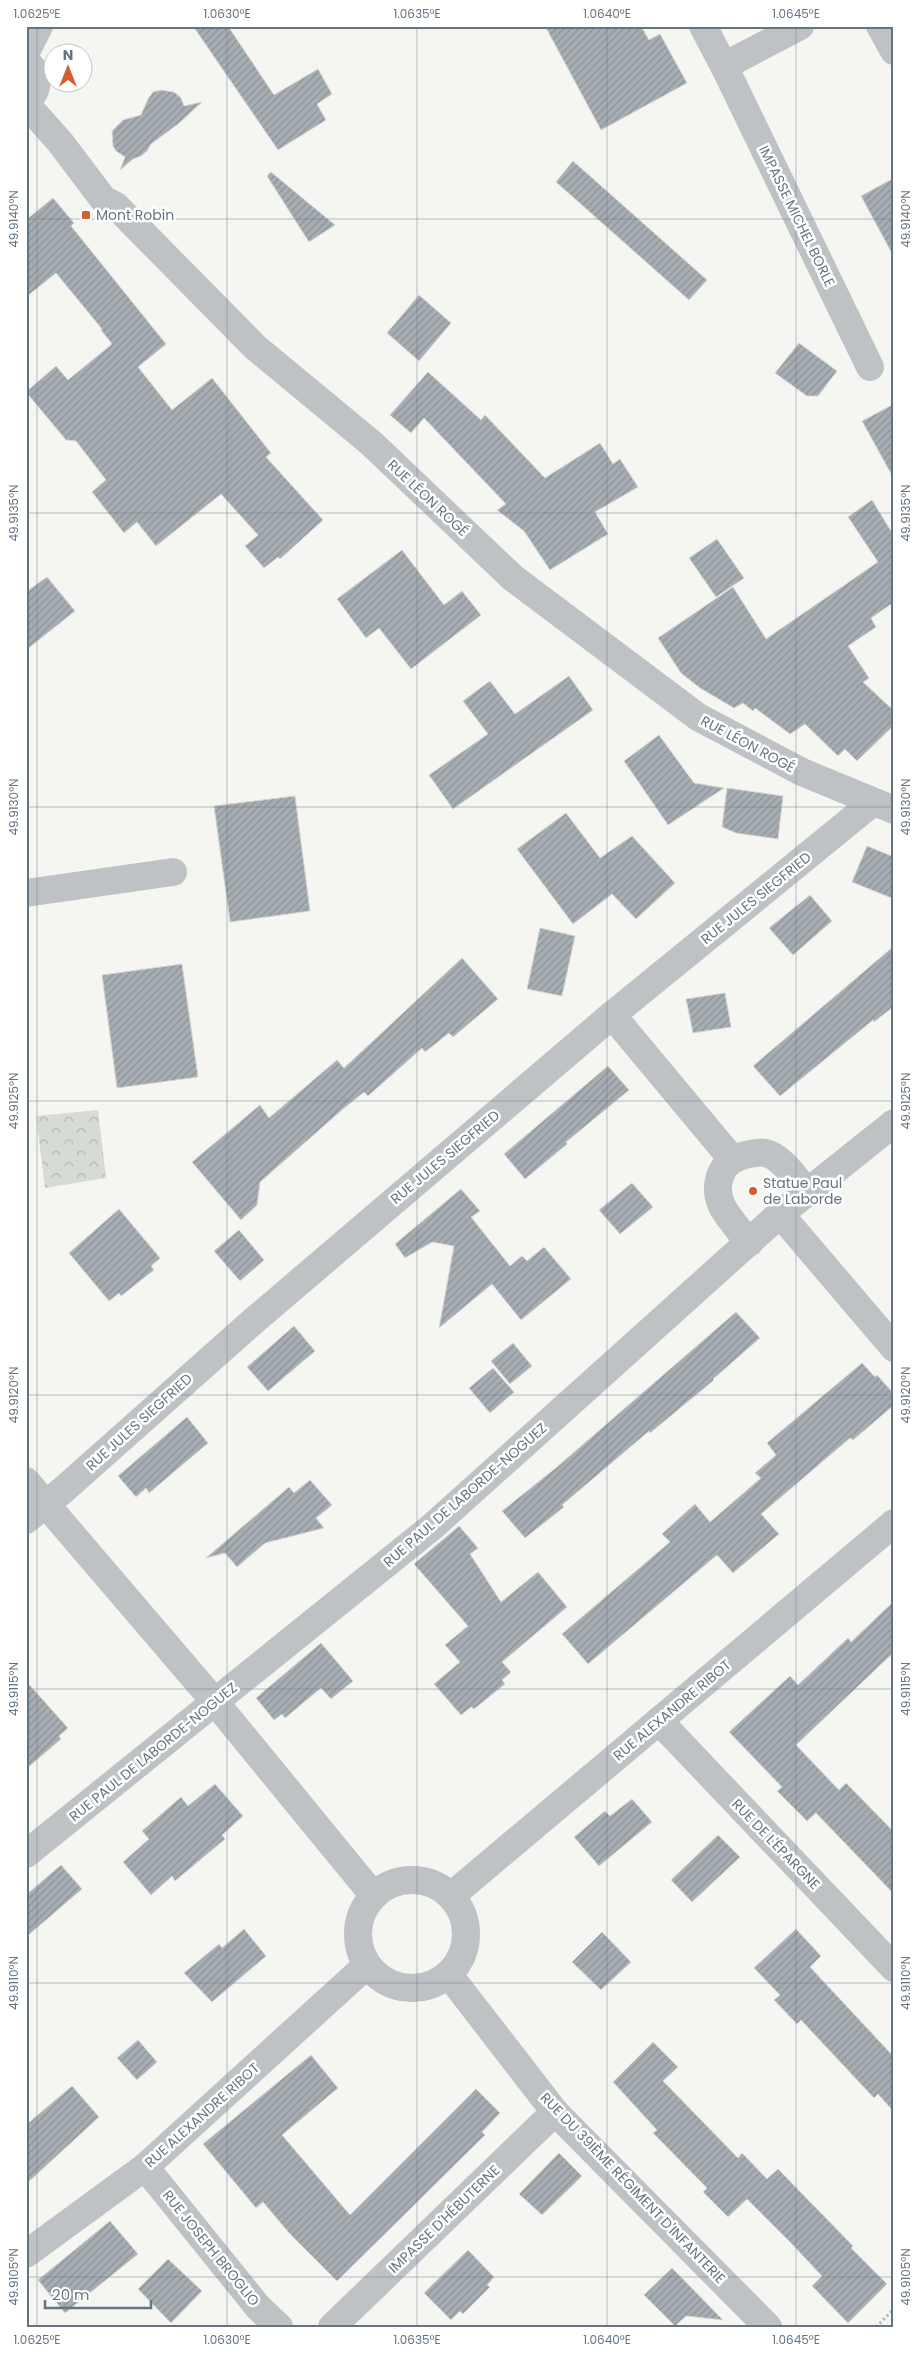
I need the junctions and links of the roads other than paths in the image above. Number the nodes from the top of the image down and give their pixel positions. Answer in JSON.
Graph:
{"nodes":[{"id":1,"x":39,"y":26,"type":"edge"},
{"id":2,"x":702,"y":26,"type":"edge"},
{"id":3,"x":800,"y":26,"type":"edge"},
{"id":4,"x":880,"y":26,"type":"edge"},
{"id":5,"x":894,"y":51,"type":"edge"},
{"id":6,"x":26,"y":52,"type":"edge"},
{"id":7,"x":26,"y":62,"type":"edge"},
{"id":8,"x":724,"y":66,"type":"junction"},
{"id":9,"x":26,"y":103,"type":"edge"},
{"id":10,"x":870,"y":367,"type":"dead end"},
{"id":11,"x":883,"y":807,"type":"edge"},
{"id":12,"x":173,"y":872,"type":"dead end"},
{"id":13,"x":26,"y":893,"type":"edge"},
{"id":14,"x":612,"y":1014,"type":"junction"},
{"id":15,"x":894,"y":1123,"type":"edge"},
{"id":16,"x":732,"y":1159,"type":"junction"},
{"id":17,"x":808,"y":1193,"type":"junction"},
{"id":18,"x":780,"y":1214,"type":"junction"},
{"id":19,"x":749,"y":1243,"type":"junction"},
{"id":20,"x":894,"y":1348,"type":"edge"},
{"id":21,"x":26,"y":1481,"type":"edge"},
{"id":22,"x":36,"y":1512,"type":"edge"},
{"id":23,"x":894,"y":1524,"type":"edge"},
{"id":24,"x":215,"y":1702,"type":"junction"},
{"id":25,"x":659,"y":1721,"type":"junction"},
{"id":26,"x":26,"y":1854,"type":"edge"},
{"id":27,"x":374,"y":1896,"type":"junction"},
{"id":28,"x":451,"y":1896,"type":"junction"},
{"id":29,"x":367,"y":1965,"type":"junction"},
{"id":30,"x":894,"y":1968,"type":"edge"},
{"id":31,"x":449,"y":1975,"type":"junction"},
{"id":32,"x":555,"y":2112,"type":"junction"},
{"id":33,"x":145,"y":2167,"type":"junction"},
{"id":34,"x":26,"y":2254,"type":"edge"},
{"id":35,"x":279,"y":2327,"type":"edge"},
{"id":36,"x":332,"y":2327,"type":"edge"},
{"id":37,"x":768,"y":2327,"type":"edge"}],
"edges":[{"from":1,"to":6,"type":"street"},
{"from":2,"to":8,"type":"street","name":"IMPASSE MICHEL BORLE"},
{"from":3,"to":8,"type":"street"},
{"from":4,"to":5,"type":"street"},
{"from":7,"to":9,"type":"street"},
{"from":8,"to":10,"type":"street","name":"IMPASSE MICHEL BORLE"},
{"from":9,"to":11,"type":"street","name":"RUE LÉON ROGÉ"},
{"from":11,"to":14,"type":"street","name":"RUE JULES SIEGFRIED"},
{"from":12,"to":13,"type":"street"},
{"from":14,"to":16,"type":"street"},
{"from":14,"to":22,"type":"street","name":"RUE JULES SIEGFRIED"},
{"from":15,"to":17,"type":"street","name":"RUE PAUL DE LABORDE-NOGUEZ"},
{"from":16,"to":17,"type":"street"},
{"from":16,"to":19,"type":"street"},
{"from":17,"to":18,"type":"street","name":"RUE PAUL DE LABORDE-NOGUEZ"},
{"from":18,"to":19,"type":"street","name":"RUE PAUL DE LABORDE-NOGUEZ"},
{"from":18,"to":20,"type":"street"},
{"from":19,"to":24,"type":"street","name":"RUE PAUL DE LABORDE-NOGUEZ"},
{"from":21,"to":22,"type":"street"},
{"from":22,"to":24,"type":"street"},
{"from":23,"to":25,"type":"street","name":"RUE ALEXANDRE RIBOT"},
{"from":24,"to":26,"type":"street","name":"RUE PAUL DE LABORDE-NOGUEZ"},
{"from":24,"to":27,"type":"street"},
{"from":25,"to":28,"type":"street","name":"RUE ALEXANDRE RIBOT"},
{"from":25,"to":30,"type":"street","name":"RUE DE L'ÉPARGNE"},
{"from":27,"to":28,"type":"street"},
{"from":27,"to":29,"type":"street"},
{"from":28,"to":31,"type":"street"},
{"from":29,"to":31,"type":"street"},
{"from":29,"to":33,"type":"street","name":"RUE ALEXANDRE RIBOT"},
{"from":31,"to":32,"type":"street","name":"RUE DU 39IÈME RÉGIMENT D'INFANTERIE"},
{"from":32,"to":36,"type":"street","name":"IMPASSE D'HÉBUTERNE"},
{"from":32,"to":37,"type":"street","name":"RUE DU 39IÈME RÉGIMENT D'INFANTERIE"},
{"from":33,"to":34,"type":"street","name":"RUE ALEXANDRE RIBOT"},
{"from":33,"to":35,"type":"street","name":"RUE JOSEPH BROGLIO"}]}
